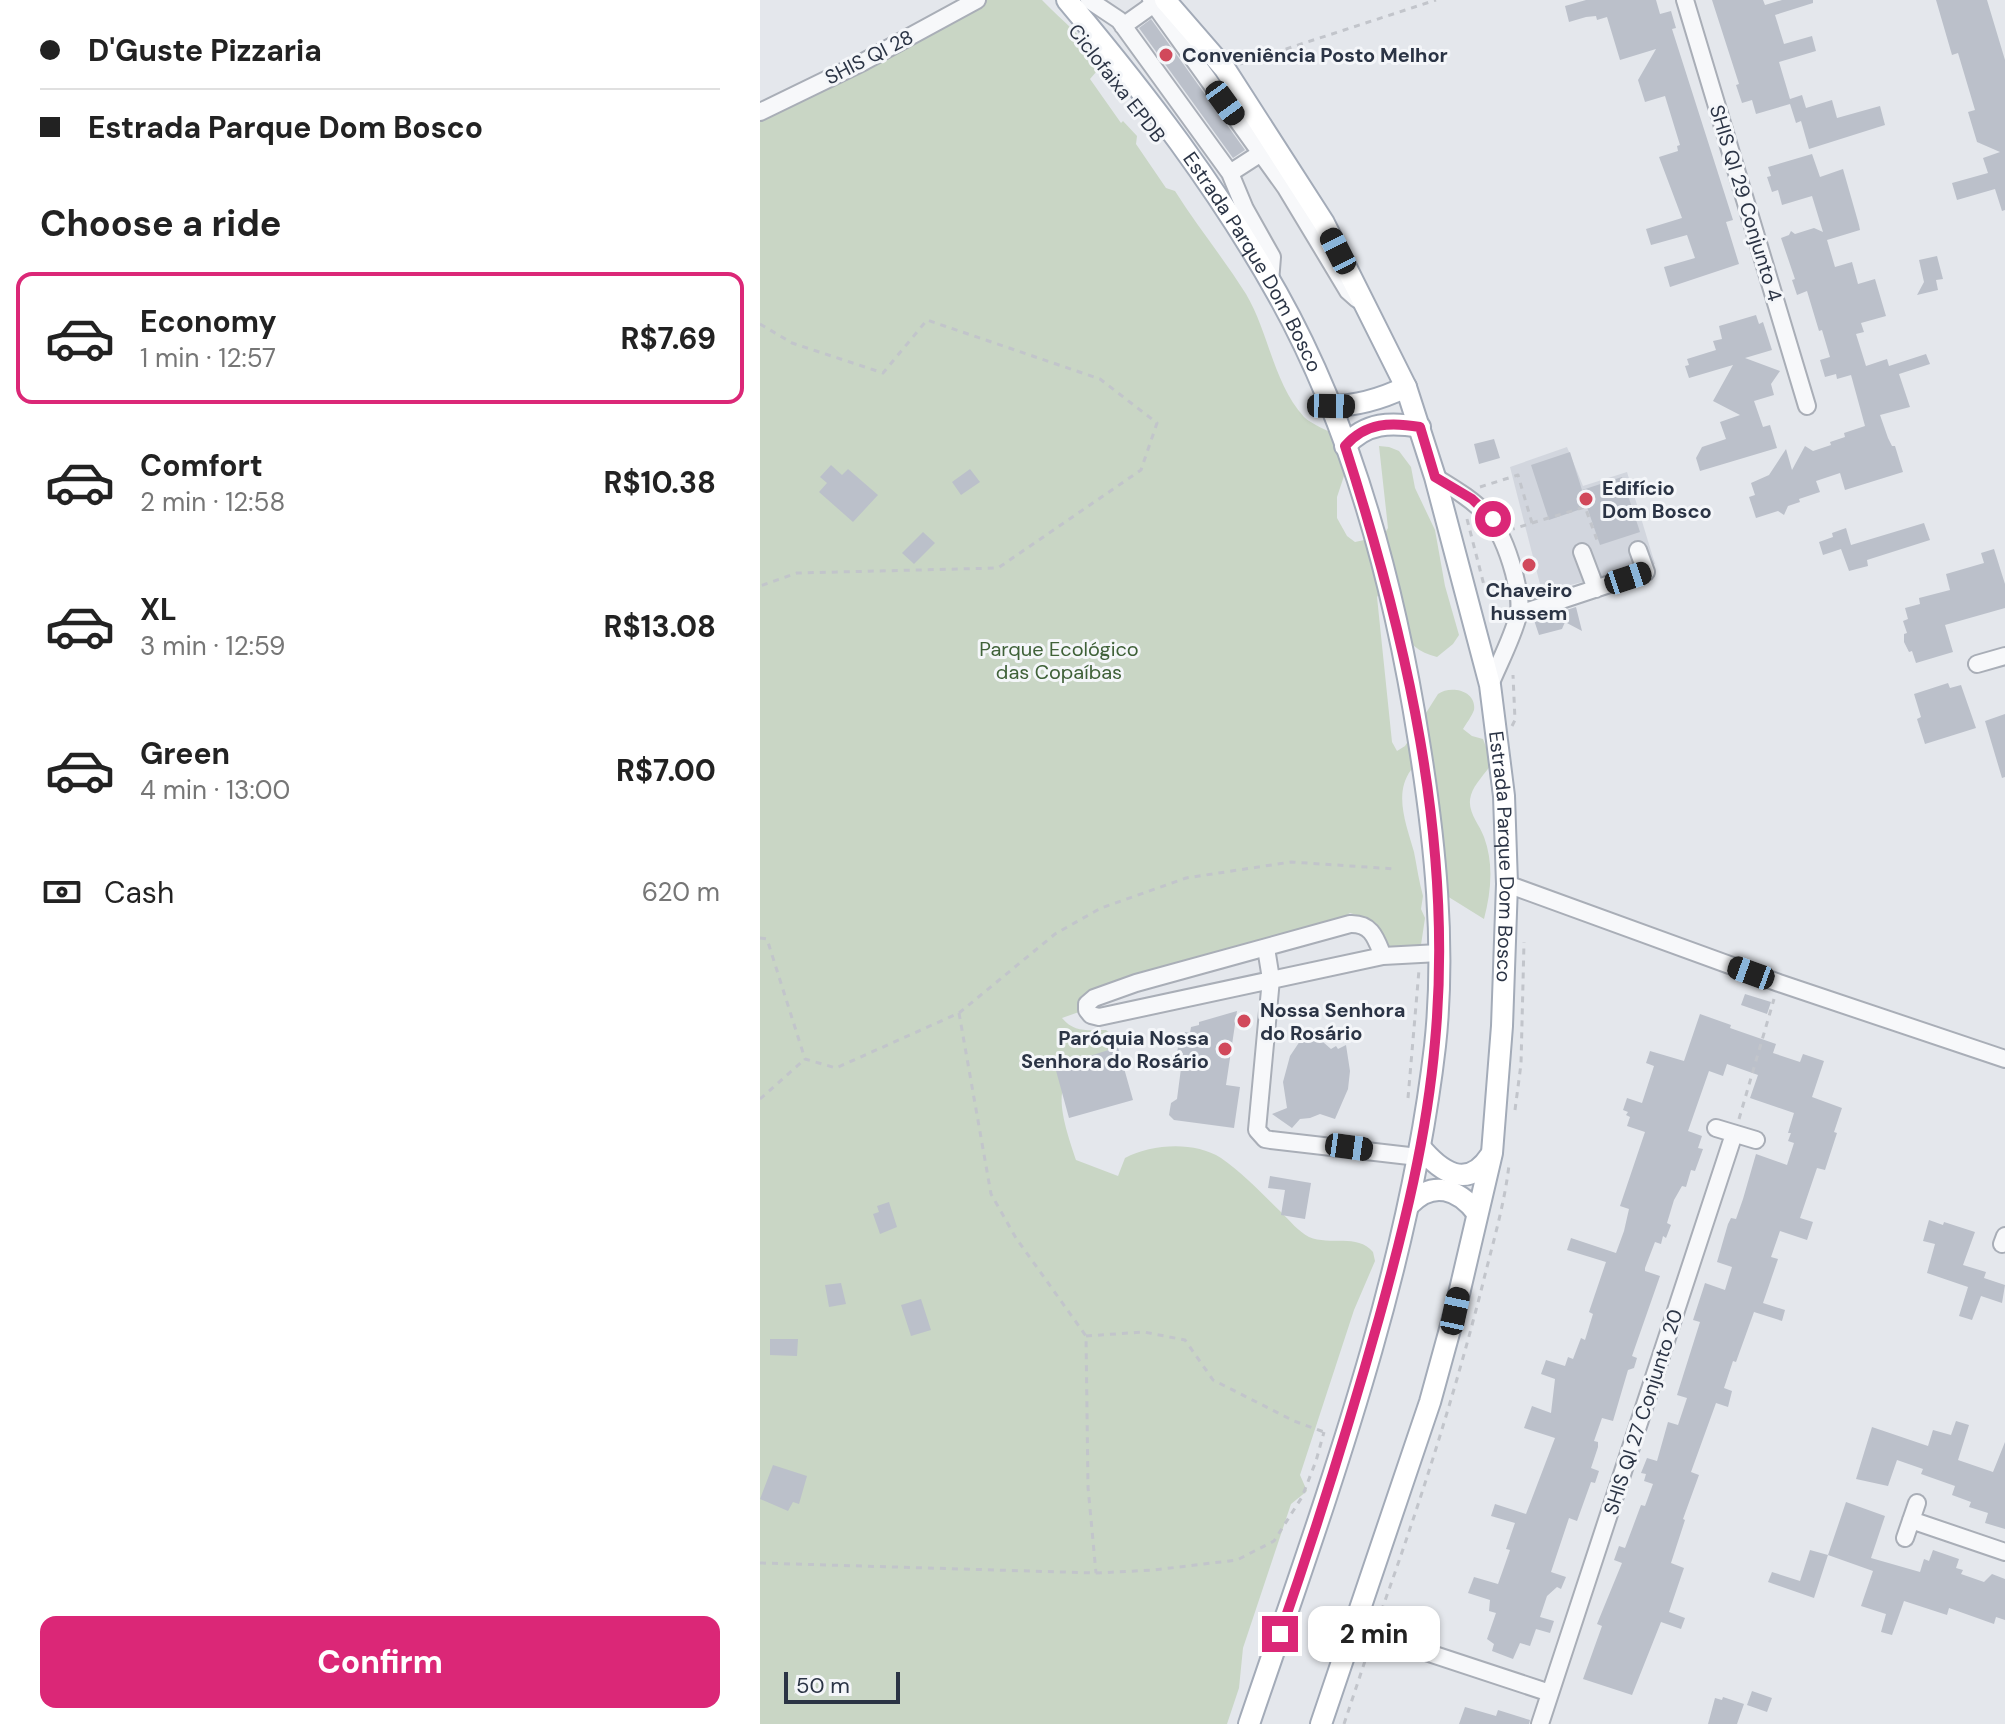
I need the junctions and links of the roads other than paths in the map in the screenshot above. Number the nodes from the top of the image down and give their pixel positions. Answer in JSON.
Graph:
{"nodes":[{"id":1,"x":977,"y":0,"type":"edge"},
{"id":2,"x":1067,"y":0,"type":"edge"},
{"id":3,"x":1089,"y":0,"type":"edge"},
{"id":4,"x":1685,"y":0,"type":"edge"},
{"id":5,"x":1156,"y":1,"type":"edge"},
{"id":6,"x":1123,"y":26,"type":"junction"},
{"id":7,"x":760,"y":112,"type":"edge"},
{"id":8,"x":1261,"y":153,"type":"junction"},
{"id":9,"x":1230,"y":173,"type":"junction"},
{"id":10,"x":1270,"y":282,"type":"junction"},
{"id":11,"x":1367,"y":308,"type":"junction"},
{"id":12,"x":1406,"y":387,"type":"junction"},
{"id":13,"x":1331,"y":406,"type":"junction"},
{"id":14,"x":1807,"y":406,"type":"dead end"},
{"id":15,"x":1420,"y":427,"type":"junction"},
{"id":16,"x":1345,"y":446,"type":"junction"},
{"id":17,"x":1435,"y":477,"type":"junction"},
{"id":18,"x":1589,"y":550,"type":"road end"},
{"id":19,"x":1638,"y":550,"type":"dead end"},
{"id":20,"x":1596,"y":589,"type":"junction"},
{"id":21,"x":1519,"y":614,"type":"junction"},
{"id":22,"x":2005,"y":656,"type":"edge"},
{"id":23,"x":1977,"y":664,"type":"dead end"},
{"id":24,"x":1490,"y":685,"type":"junction"},
{"id":25,"x":1507,"y":884,"type":"junction"},
{"id":26,"x":1266,"y":948,"type":"junction"},
{"id":27,"x":1429,"y":954,"type":"junction"},
{"id":28,"x":1383,"y":956,"type":"junction"},
{"id":29,"x":1271,"y":979,"type":"junction"},
{"id":30,"x":2005,"y":1059,"type":"edge"},
{"id":31,"x":1716,"y":1128,"type":"dead end"},
{"id":32,"x":1734,"y":1134,"type":"junction"},
{"id":33,"x":1756,"y":1140,"type":"dead end"},
{"id":34,"x":1419,"y":1152,"type":"junction"},
{"id":35,"x":1492,"y":1153,"type":"junction"},
{"id":36,"x":1410,"y":1204,"type":"junction"},
{"id":37,"x":1477,"y":1213,"type":"junction"},
{"id":38,"x":1917,"y":1503,"type":"dead end"},
{"id":39,"x":1911,"y":1520,"type":"junction"},
{"id":40,"x":1905,"y":1538,"type":"dead end"},
{"id":41,"x":2005,"y":1552,"type":"edge"},
{"id":42,"x":1353,"y":1628,"type":"junction"},
{"id":43,"x":1551,"y":1692,"type":"junction"},
{"id":44,"x":1249,"y":1724,"type":"edge"},
{"id":45,"x":1321,"y":1724,"type":"edge"},
{"id":46,"x":1540,"y":1724,"type":"edge"}],
"edges":[{"from":1,"to":7,"type":"street","name":"SHIS QI 28"},
{"from":2,"to":10,"type":"main road","name":"Estrada Parque Dom Bosco"},
{"from":3,"to":6,"type":"street"},
{"from":4,"to":14,"type":"street","name":"SHIS QI 29 Conjunto 4"},
{"from":5,"to":6,"type":"street"},
{"from":5,"to":8,"type":"street"},
{"from":5,"to":11,"type":"main road","name":"Estrada Parque Dom Bosco"},
{"from":6,"to":9,"type":"street"},
{"from":8,"to":9,"type":"street"},
{"from":8,"to":11,"type":"street"},
{"from":9,"to":10,"type":"street"},
{"from":10,"to":13,"type":"main road","name":"Estrada Parque Dom Bosco"},
{"from":11,"to":12,"type":"main road","name":"Estrada Parque Dom Bosco"},
{"from":12,"to":13,"type":"main road"},
{"from":12,"to":15,"type":"main road","name":"Estrada Parque Dom Bosco"},
{"from":13,"to":16,"type":"main road","name":"Estrada Parque Dom Bosco"},
{"from":15,"to":16,"type":"main road"},
{"from":15,"to":17,"type":"main road","name":"Estrada Parque Dom Bosco"},
{"from":16,"to":27,"type":"main road","name":"Estrada Parque Dom Bosco"},
{"from":17,"to":21,"type":"street"},
{"from":17,"to":24,"type":"main road","name":"Estrada Parque Dom Bosco"},
{"from":18,"to":20,"type":"street"},
{"from":19,"to":20,"type":"street"},
{"from":20,"to":21,"type":"street"},
{"from":21,"to":24,"type":"street"},
{"from":22,"to":23,"type":"street"},
{"from":24,"to":25,"type":"main road","name":"Estrada Parque Dom Bosco"},
{"from":25,"to":30,"type":"street"},
{"from":25,"to":35,"type":"main road","name":"Estrada Parque Dom Bosco"},
{"from":26,"to":28,"type":"street"},
{"from":26,"to":29,"type":"street"},
{"from":26,"to":29,"type":"street"},
{"from":27,"to":28,"type":"street"},
{"from":27,"to":34,"type":"main road","name":"Estrada Parque Dom Bosco"},
{"from":28,"to":29,"type":"street"},
{"from":29,"to":34,"type":"street"},
{"from":31,"to":32,"type":"street"},
{"from":32,"to":33,"type":"street"},
{"from":32,"to":43,"type":"street","name":"SHIS QI 27 Conjunto 20"},
{"from":34,"to":35,"type":"main road"},
{"from":34,"to":36,"type":"main road","name":"Estrada Parque Dom Bosco"},
{"from":35,"to":37,"type":"main road","name":"Estrada Parque Dom Bosco"},
{"from":36,"to":37,"type":"main road"},
{"from":36,"to":44,"type":"main road","name":"Estrada Parque Dom Bosco"},
{"from":37,"to":42,"type":"main road","name":"Estrada Parque Dom Bosco"},
{"from":38,"to":39,"type":"street"},
{"from":39,"to":40,"type":"street"},
{"from":39,"to":41,"type":"street"},
{"from":42,"to":43,"type":"street"},
{"from":42,"to":45,"type":"main road","name":"Estrada Parque Dom Bosco"},
{"from":43,"to":46,"type":"street","name":"SHIS QI 27 Conjunto 20"}]}
